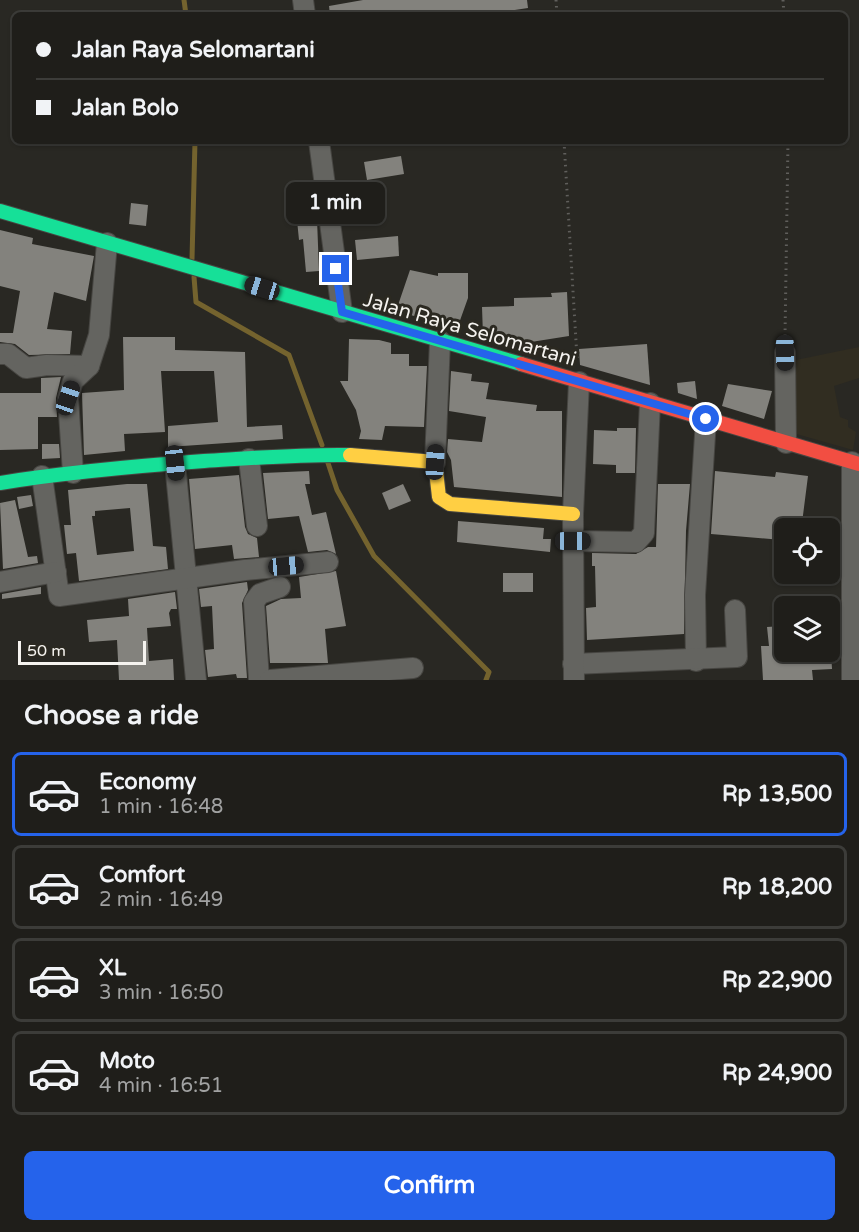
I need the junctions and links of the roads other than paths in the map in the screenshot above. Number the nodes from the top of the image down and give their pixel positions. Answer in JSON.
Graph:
{"nodes":[{"id":1,"x":320,"y":144,"type":"edge"},
{"id":2,"x":0,"y":211,"type":"edge"},
{"id":3,"x":107,"y":243,"type":"junction"},
{"id":4,"x":342,"y":312,"type":"junction"},
{"id":5,"x":440,"y":341,"type":"junction"},
{"id":6,"x":785,"y":353,"type":"road end"},
{"id":7,"x":0,"y":354,"type":"edge"},
{"id":8,"x":89,"y":366,"type":"junction"},
{"id":9,"x":579,"y":382,"type":"junction"},
{"id":10,"x":650,"y":403,"type":"junction"},
{"id":11,"x":706,"y":419,"type":"junction"},
{"id":12,"x":786,"y":443,"type":"junction"},
{"id":13,"x":249,"y":459,"type":"junction"},
{"id":14,"x":435,"y":462,"type":"junction"},
{"id":15,"x":175,"y":463,"type":"junction"},
{"id":16,"x":855,"y":463,"type":"edge"},
{"id":17,"x":73,"y":473,"type":"junction"},
{"id":18,"x":42,"y":476,"type":"junction"},
{"id":19,"x":0,"y":483,"type":"edge"},
{"id":20,"x":573,"y":514,"type":"junction"},
{"id":21,"x":257,"y":525,"type":"dead end"},
{"id":22,"x":573,"y":541,"type":"junction"},
{"id":23,"x":328,"y":562,"type":"dead end"},
{"id":24,"x":56,"y":572,"type":"junction"},
{"id":25,"x":187,"y":579,"type":"junction"},
{"id":26,"x":0,"y":582,"type":"edge"},
{"id":27,"x":280,"y":587,"type":"dead end"},
{"id":28,"x":735,"y":610,"type":"dead end"},
{"id":29,"x":696,"y":661,"type":"junction"},
{"id":30,"x":413,"y":668,"type":"dead end"},
{"id":31,"x":574,"y":672,"type":"edge"},
{"id":32,"x":196,"y":680,"type":"edge"},
{"id":33,"x":259,"y":680,"type":"edge"},
{"id":34,"x":270,"y":680,"type":"edge"},
{"id":35,"x":852,"y":680,"type":"edge"}],
"edges":[{"from":1,"to":4,"type":"street"},
{"from":2,"to":3,"type":"main road","name":"Jalan Raya Selomartani"},
{"from":3,"to":4,"type":"main road","name":"Jalan Raya Selomartani"},
{"from":3,"to":8,"type":"street"},
{"from":4,"to":5,"type":"main road","name":"Jalan Raya Selomartani"},
{"from":5,"to":9,"type":"main road","name":"Jalan Raya Selomartani"},
{"from":5,"to":14,"type":"street"},
{"from":6,"to":12,"type":"street"},
{"from":7,"to":8,"type":"street"},
{"from":8,"to":17,"type":"street"},
{"from":9,"to":10,"type":"main road","name":"Jalan Raya Selomartani"},
{"from":9,"to":20,"type":"street"},
{"from":10,"to":11,"type":"main road","name":"Jalan Raya Selomartani"},
{"from":10,"to":22,"type":"street"},
{"from":11,"to":12,"type":"main road","name":"Jalan Raya Selomartani"},
{"from":11,"to":29,"type":"street"},
{"from":12,"to":16,"type":"main road","name":"Jalan Raya Selomartani"},
{"from":13,"to":14,"type":"main road"},
{"from":13,"to":15,"type":"main road"},
{"from":13,"to":21,"type":"street"},
{"from":14,"to":20,"type":"main road"},
{"from":15,"to":17,"type":"main road"},
{"from":15,"to":25,"type":"street"},
{"from":16,"to":35,"type":"street"},
{"from":17,"to":18,"type":"main road"},
{"from":18,"to":19,"type":"main road"},
{"from":18,"to":24,"type":"street"},
{"from":20,"to":22,"type":"street"},
{"from":22,"to":31,"type":"street"},
{"from":23,"to":25,"type":"street"},
{"from":24,"to":25,"type":"street"},
{"from":24,"to":26,"type":"street"},
{"from":25,"to":32,"type":"street"},
{"from":27,"to":33,"type":"street"},
{"from":28,"to":29,"type":"street"},
{"from":29,"to":31,"type":"street"},
{"from":30,"to":34,"type":"street"}]}
